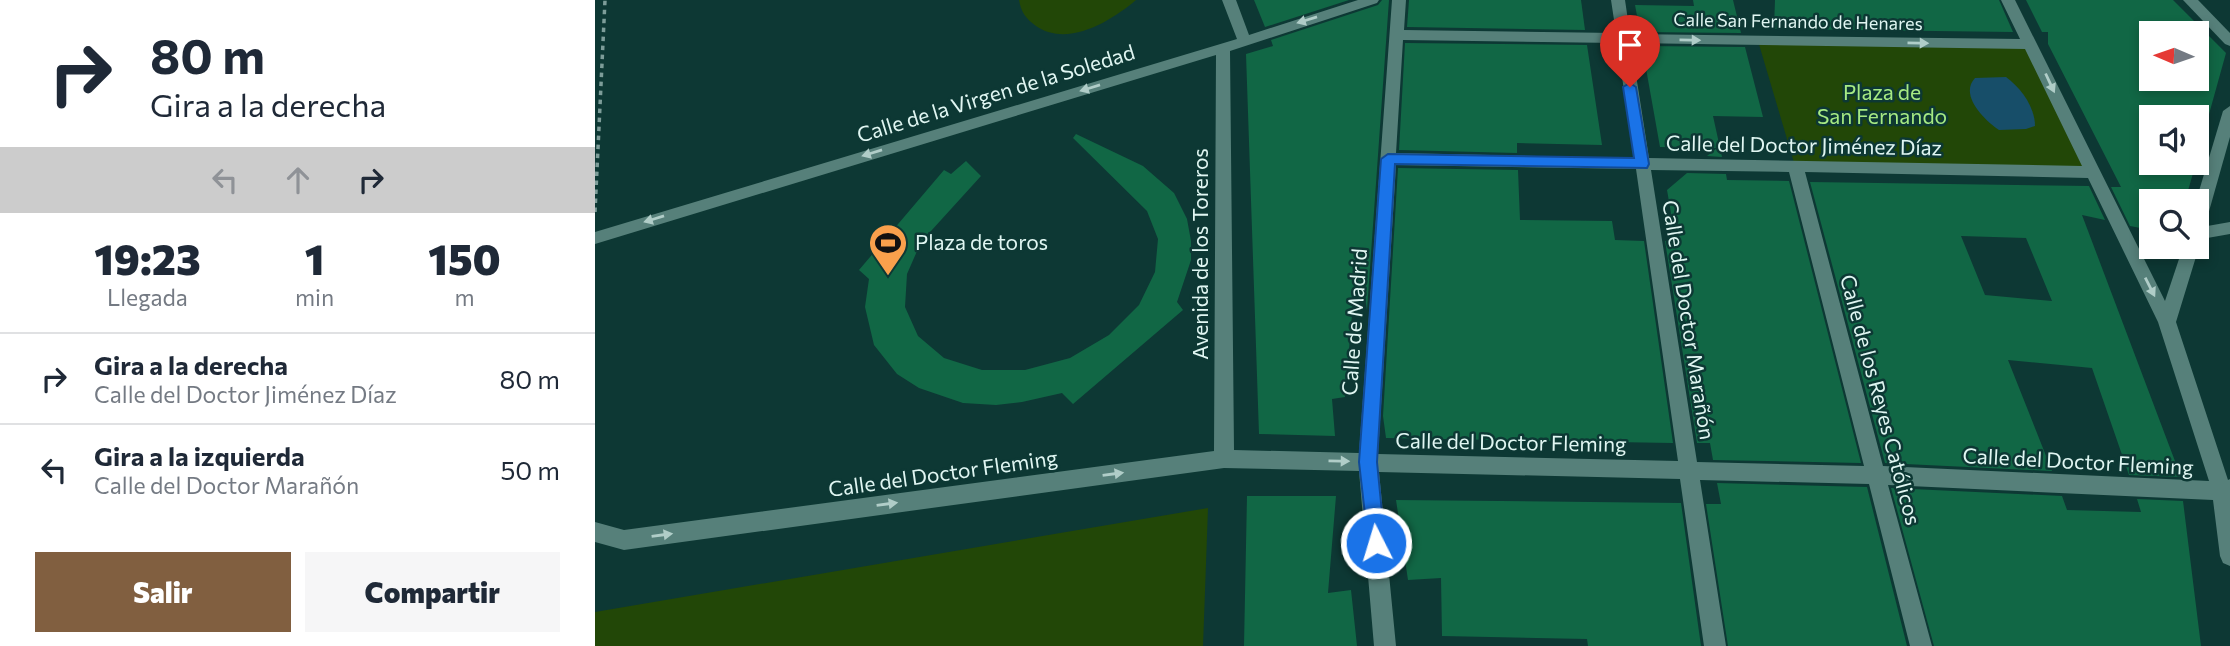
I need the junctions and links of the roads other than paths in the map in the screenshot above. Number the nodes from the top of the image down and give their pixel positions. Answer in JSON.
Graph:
{"nodes":[{"id":1,"x":1229,"y":0,"type":"edge"},
{"id":2,"x":1372,"y":0,"type":"edge"},
{"id":3,"x":1399,"y":0,"type":"edge"},
{"id":4,"x":1618,"y":0,"type":"edge"},
{"id":5,"x":2008,"y":0,"type":"edge"},
{"id":6,"x":2190,"y":0,"type":"edge"},
{"id":7,"x":1397,"y":35,"type":"junction"},
{"id":8,"x":1622,"y":39,"type":"junction"},
{"id":9,"x":1244,"y":40,"type":"junction"},
{"id":10,"x":2230,"y":41,"type":"edge"},
{"id":11,"x":2032,"y":44,"type":"junction"},
{"id":12,"x":1223,"y":48,"type":"junction"},
{"id":13,"x":2230,"y":111,"type":"edge"},
{"id":14,"x":1388,"y":159,"type":"junction"},
{"id":15,"x":1642,"y":164,"type":"junction"},
{"id":16,"x":1795,"y":166,"type":"junction"},
{"id":17,"x":2092,"y":173,"type":"junction"},
{"id":18,"x":2208,"y":189,"type":"edge"},
{"id":19,"x":2230,"y":228,"type":"edge"},
{"id":20,"x":2209,"y":230,"type":"edge"},
{"id":21,"x":595,"y":238,"type":"edge"},
{"id":22,"x":2187,"y":259,"type":"edge"},
{"id":23,"x":2168,"y":322,"type":"junction"},
{"id":24,"x":1224,"y":459,"type":"junction"},
{"id":25,"x":1368,"y":462,"type":"junction"},
{"id":26,"x":1688,"y":470,"type":"junction"},
{"id":27,"x":1876,"y":475,"type":"junction"},
{"id":28,"x":2226,"y":490,"type":"edge"},
{"id":29,"x":595,"y":532,"type":"edge"},
{"id":30,"x":2230,"y":556,"type":"edge"},
{"id":31,"x":1385,"y":646,"type":"edge"},
{"id":32,"x":1715,"y":646,"type":"edge"},
{"id":33,"x":1921,"y":646,"type":"edge"}],
"edges":[{"from":1,"to":9,"type":"street"},
{"from":2,"to":9,"type":"street","name":"Calle de la Virgen de la Soledad","one_way":true},
{"from":3,"to":7,"type":"street","name":"Calle de Madrid"},
{"from":4,"to":8,"type":"street","name":"Calle del Doctor Marañón"},
{"from":5,"to":11,"type":"street"},
{"from":6,"to":10,"type":"street"},
{"from":7,"to":8,"type":"street","name":"Calle San Fernando de Henares"},
{"from":7,"to":14,"type":"street","name":"Calle de Madrid"},
{"from":8,"to":11,"type":"street","name":"Calle San Fernando de Henares","one_way":true},
{"from":8,"to":15,"type":"street","name":"Calle del Doctor Marañón"},
{"from":9,"to":12,"type":"street","name":"Calle de la Virgen de la Soledad"},
{"from":11,"to":17,"type":"street","one_way":true},
{"from":12,"to":21,"type":"street","name":"Calle de la Virgen de la Soledad","one_way":true},
{"from":12,"to":24,"type":"street","name":"Avenida de los Toreros"},
{"from":13,"to":18,"type":"street"},
{"from":14,"to":15,"type":"street","name":"Calle del Doctor Jiménez Díaz"},
{"from":14,"to":25,"type":"street","name":"Calle de Madrid"},
{"from":15,"to":16,"type":"street","name":"Calle del Doctor Jiménez Díaz"},
{"from":15,"to":26,"type":"street","name":"Calle del Doctor Marañón"},
{"from":16,"to":17,"type":"street","name":"Calle del Doctor Jiménez Díaz"},
{"from":16,"to":27,"type":"street","name":"Calle de los Reyes Católicos"},
{"from":17,"to":23,"type":"street","one_way":true},
{"from":19,"to":20,"type":"street"},
{"from":22,"to":23,"type":"street"},
{"from":23,"to":28,"type":"street"},
{"from":24,"to":25,"type":"street","name":"Calle del Doctor Fleming","one_way":true},
{"from":29,"to":24,"type":"street","name":"Calle del Doctor Fleming","one_way":true},
{"from":25,"to":26,"type":"street","name":"Calle del Doctor Fleming"},
{"from":25,"to":31,"type":"street","name":"Calle de Madrid"},
{"from":26,"to":27,"type":"street","name":"Calle del Doctor Fleming"},
{"from":26,"to":32,"type":"street","name":"Calle del Doctor Marañón"},
{"from":27,"to":28,"type":"street","name":"Calle del Doctor Fleming"},
{"from":27,"to":33,"type":"street","name":"Calle de los Reyes Católicos"},
{"from":28,"to":30,"type":"street"}]}
